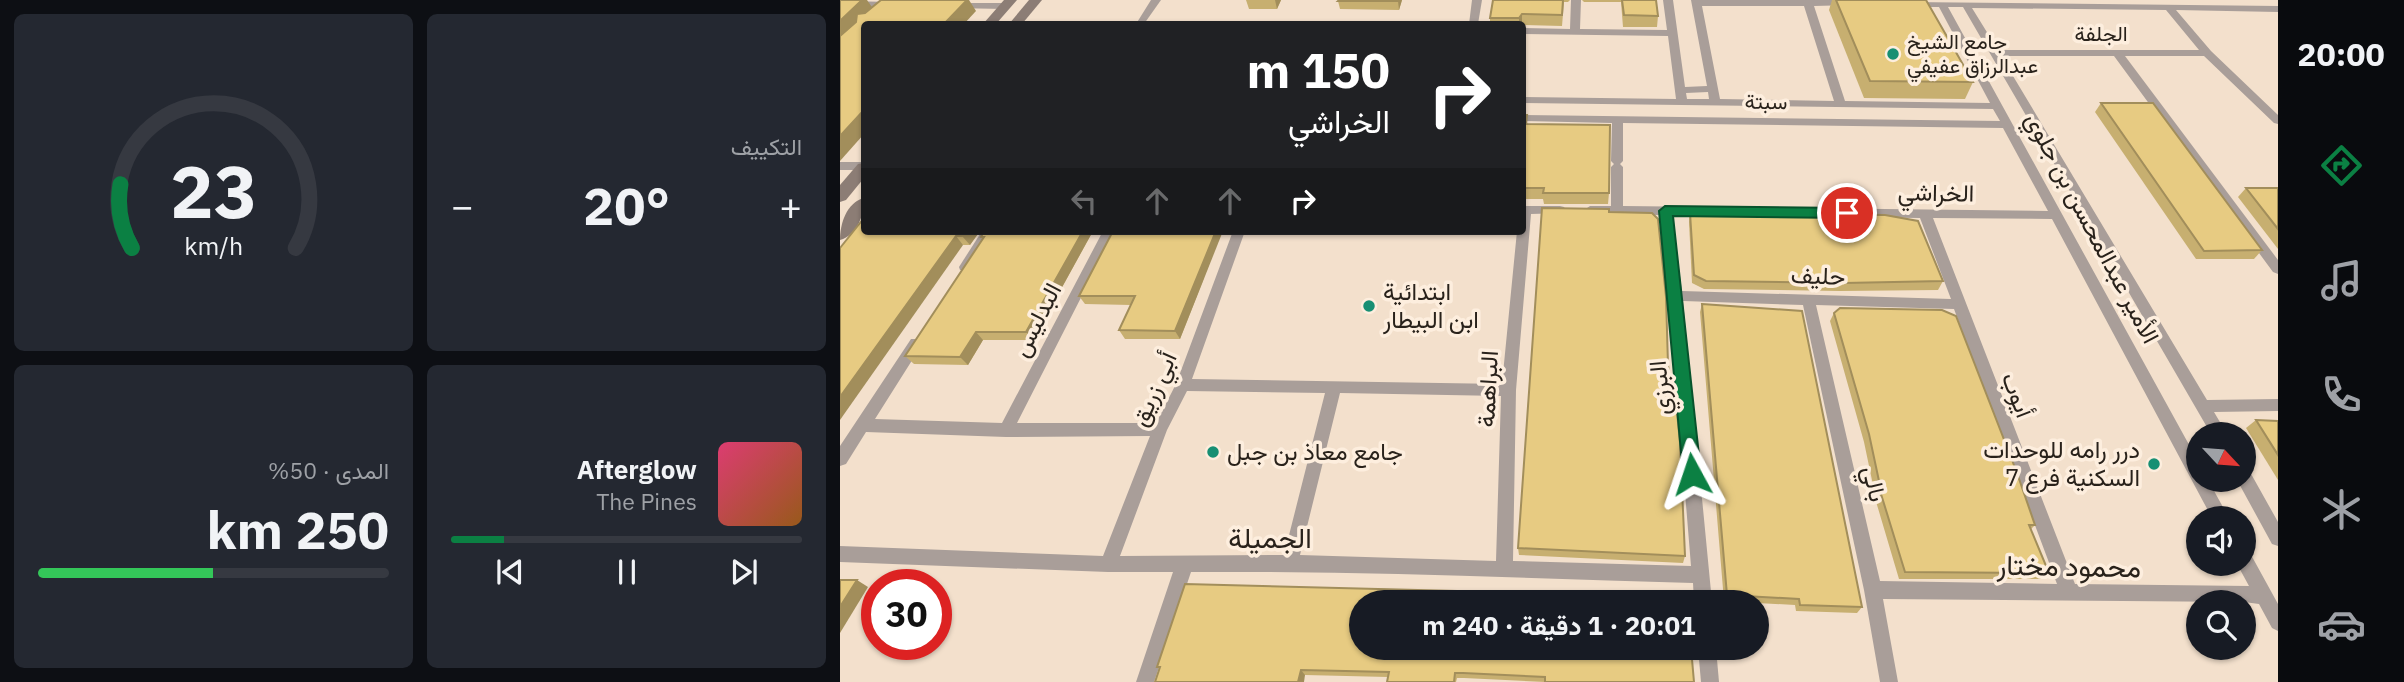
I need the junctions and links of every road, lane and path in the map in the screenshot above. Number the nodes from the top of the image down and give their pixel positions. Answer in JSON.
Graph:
{"nodes":[{"id":1,"x":1036,"y":0,"type":"edge"},
{"id":2,"x":1156,"y":0,"type":"edge"},
{"id":3,"x":1477,"y":0,"type":"edge"},
{"id":4,"x":1576,"y":0,"type":"edge"},
{"id":5,"x":1668,"y":0,"type":"edge"},
{"id":6,"x":1696,"y":2,"type":"edge"},
{"id":7,"x":1712,"y":2,"type":"edge"},
{"id":8,"x":1808,"y":2,"type":"junction"},
{"id":9,"x":1008,"y":3,"type":"edge"},
{"id":10,"x":1861,"y":3,"type":"edge"},
{"id":11,"x":840,"y":4,"type":"edge"},
{"id":12,"x":1902,"y":4,"type":"edge"},
{"id":13,"x":889,"y":5,"type":"junction"},
{"id":14,"x":902,"y":5,"type":"edge"},
{"id":15,"x":940,"y":5,"type":"edge"},
{"id":16,"x":1942,"y":5,"type":"junction"},
{"id":17,"x":1966,"y":5,"type":"junction"},
{"id":18,"x":2170,"y":9,"type":"junction"},
{"id":19,"x":2278,"y":9,"type":"edge"},
{"id":20,"x":875,"y":18,"type":"edge"},
{"id":21,"x":992,"y":21,"type":"edge"},
{"id":22,"x":1018,"y":21,"type":"edge"},
{"id":23,"x":1142,"y":21,"type":"edge"},
{"id":24,"x":1474,"y":21,"type":"edge"},
{"id":25,"x":1974,"y":23,"type":"junction"},
{"id":26,"x":1951,"y":24,"type":"junction"},
{"id":27,"x":1526,"y":31,"type":"edge"},
{"id":28,"x":1575,"y":33,"type":"junction"},
{"id":29,"x":1672,"y":33,"type":"junction"},
{"id":30,"x":1994,"y":53,"type":"junction"},
{"id":31,"x":2207,"y":53,"type":"junction"},
{"id":32,"x":2118,"y":54,"type":"junction"},
{"id":33,"x":1712,"y":89,"type":"junction"},
{"id":34,"x":1681,"y":96,"type":"junction"},
{"id":35,"x":1526,"y":100,"type":"edge"},
{"id":36,"x":1541,"y":101,"type":"junction"},
{"id":37,"x":1555,"y":101,"type":"junction"},
{"id":38,"x":1715,"y":102,"type":"junction"},
{"id":39,"x":1840,"y":103,"type":"junction"},
{"id":40,"x":1998,"y":106,"type":"junction"},
{"id":41,"x":2276,"y":116,"type":"edge"},
{"id":42,"x":1526,"y":118,"type":"edge"},
{"id":43,"x":1539,"y":118,"type":"junction"},
{"id":44,"x":1554,"y":118,"type":"junction"},
{"id":45,"x":1618,"y":120,"type":"junction"},
{"id":46,"x":2008,"y":125,"type":"junction"},
{"id":47,"x":2029,"y":161,"type":"junction"},
{"id":48,"x":840,"y":166,"type":"edge"},
{"id":49,"x":861,"y":167,"type":"edge"},
{"id":50,"x":861,"y":171,"type":"edge"},
{"id":51,"x":2051,"y":172,"type":"junction"},
{"id":52,"x":840,"y":196,"type":"edge"},
{"id":53,"x":861,"y":208,"type":"edge"},
{"id":54,"x":1526,"y":210,"type":"edge"},
{"id":55,"x":1618,"y":210,"type":"junction"},
{"id":56,"x":1665,"y":211,"type":"junction"},
{"id":57,"x":1925,"y":214,"type":"junction"},
{"id":58,"x":2055,"y":215,"type":"junction"},
{"id":59,"x":840,"y":234,"type":"edge"},
{"id":60,"x":985,"y":235,"type":"edge"},
{"id":61,"x":1107,"y":235,"type":"edge"},
{"id":62,"x":1238,"y":235,"type":"edge"},
{"id":63,"x":1522,"y":235,"type":"edge"},
{"id":64,"x":2278,"y":269,"type":"edge"},
{"id":65,"x":959,"y":276,"type":"edge"},
{"id":66,"x":1676,"y":296,"type":"junction"},
{"id":67,"x":1808,"y":298,"type":"junction"},
{"id":68,"x":1958,"y":304,"type":"junction"},
{"id":69,"x":922,"y":334,"type":"edge"},
{"id":70,"x":1183,"y":385,"type":"junction"},
{"id":71,"x":1334,"y":387,"type":"junction"},
{"id":72,"x":1509,"y":390,"type":"junction"},
{"id":73,"x":2278,"y":405,"type":"edge"},
{"id":74,"x":2204,"y":407,"type":"junction"},
{"id":75,"x":2212,"y":422,"type":"edge"},
{"id":76,"x":864,"y":425,"type":"junction"},
{"id":77,"x":1160,"y":429,"type":"junction"},
{"id":78,"x":1006,"y":430,"type":"junction"},
{"id":79,"x":2186,"y":454,"type":"edge"},
{"id":80,"x":840,"y":459,"type":"edge"},
{"id":81,"x":2252,"y":492,"type":"edge"},
{"id":82,"x":2278,"y":538,"type":"edge"},
{"id":83,"x":840,"y":554,"type":"edge"},
{"id":84,"x":1290,"y":563,"type":"junction"},
{"id":85,"x":1108,"y":564,"type":"junction"},
{"id":86,"x":1184,"y":566,"type":"junction"},
{"id":87,"x":1504,"y":570,"type":"junction"},
{"id":88,"x":1701,"y":575,"type":"junction"},
{"id":89,"x":2253,"y":576,"type":"edge"},
{"id":90,"x":1702,"y":590,"type":"edge"},
{"id":91,"x":1873,"y":590,"type":"junction"},
{"id":92,"x":2069,"y":592,"type":"junction"},
{"id":93,"x":2264,"y":595,"type":"junction"},
{"id":94,"x":2278,"y":622,"type":"edge"},
{"id":95,"x":1708,"y":660,"type":"edge"},
{"id":96,"x":1145,"y":682,"type":"edge"},
{"id":97,"x":1710,"y":682,"type":"edge"},
{"id":98,"x":1889,"y":682,"type":"edge"}],
"edges":[{"from":1,"to":22,"type":"street"},
{"from":2,"to":23,"type":"street"},
{"from":3,"to":24,"type":"street"},
{"from":4,"to":28,"type":"street"},
{"from":5,"to":29,"type":"street"},
{"from":6,"to":7,"type":"street"},
{"from":6,"to":33,"type":"street"},
{"from":7,"to":8,"type":"street"},
{"from":8,"to":10,"type":"street"},
{"from":8,"to":39,"type":"street"},
{"from":9,"to":15,"type":"street"},
{"from":9,"to":21,"type":"street"},
{"from":11,"to":13,"type":"street"},
{"from":12,"to":16,"type":"street"},
{"from":13,"to":14,"type":"street"},
{"from":13,"to":20,"type":"street"},
{"from":16,"to":17,"type":"street"},
{"from":16,"to":26,"type":"street","name":"الأمير عبدالمحسن بن جلوي"},
{"from":17,"to":18,"type":"street"},
{"from":17,"to":25,"type":"street","name":"الأمير عبدالمحسن بن جلوي"},
{"from":18,"to":19,"type":"street"},
{"from":18,"to":31,"type":"street"},
{"from":25,"to":26,"type":"street"},
{"from":25,"to":30,"type":"street","name":"الأمير عبدالمحسن بن جلوي"},
{"from":26,"to":40,"type":"street","name":"الأمير عبدالمحسن بن جلوي"},
{"from":27,"to":28,"type":"street"},
{"from":28,"to":29,"type":"street"},
{"from":29,"to":34,"type":"street"},
{"from":30,"to":32,"type":"street","name":"الجلفة"},
{"from":30,"to":51,"type":"street","name":"الأمير عبدالمحسن بن جلوي"},
{"from":31,"to":32,"type":"street","name":"الجلفة"},
{"from":31,"to":41,"type":"street"},
{"from":32,"to":64,"type":"street"},
{"from":33,"to":34,"type":"street"},
{"from":33,"to":38,"type":"street"},
{"from":34,"to":37,"type":"street","name":"سبتة"},
{"from":34,"to":38,"type":"street","name":"سبتة"},
{"from":35,"to":36,"type":"street","name":"سبتة"},
{"from":36,"to":37,"type":"street","name":"سبتة"},
{"from":36,"to":43,"type":"street"},
{"from":37,"to":44,"type":"street"},
{"from":38,"to":39,"type":"street","name":"سبتة"},
{"from":39,"to":40,"type":"street","name":"سبتة"},
{"from":40,"to":46,"type":"street","name":"الأمير عبدالمحسن بن جلوي"},
{"from":42,"to":43,"type":"street","name":"سبتة"},
{"from":43,"to":44,"type":"street","name":"سبتة"},
{"from":44,"to":45,"type":"street","name":"سبتة"},
{"from":45,"to":46,"type":"street","name":"سبتة"},
{"from":45,"to":55,"type":"street"},
{"from":46,"to":47,"type":"street","name":"الأمير عبدالمحسن بن جلوي"},
{"from":47,"to":51,"type":"street","name":"الأمير عبدالمحسن بن جلوي"},
{"from":47,"to":51,"type":"street"},
{"from":48,"to":49,"type":"street"},
{"from":50,"to":52,"type":"street"},
{"from":51,"to":58,"type":"street","name":"الأمير عبدالمحسن بن جلوي"},
{"from":51,"to":74,"type":"street","name":"الأمير عبدالمحسن بن جلوي"},
{"from":53,"to":59,"type":"street"},
{"from":54,"to":55,"type":"street","name":"الخراشي"},
{"from":55,"to":56,"type":"street","name":"الخراشي"},
{"from":56,"to":57,"type":"street","name":"الخراشي"},
{"from":56,"to":66,"type":"street","name":"البرزي"},
{"from":57,"to":58,"type":"street","name":"الخراشي"},
{"from":57,"to":68,"type":"street","name":"أيوب"},
{"from":58,"to":79,"type":"street","name":"الأمير عبدالمحسن بن جلوي"},
{"from":60,"to":65,"type":"street"},
{"from":61,"to":78,"type":"street","name":"البدليس"},
{"from":62,"to":70,"type":"street","name":"أبي زريق"},
{"from":63,"to":72,"type":"street","name":"البراهمة"},
{"from":66,"to":67,"type":"street","name":"حليف"},
{"from":66,"to":88,"type":"street","name":"البرزي"},
{"from":67,"to":68,"type":"street","name":"حليف"},
{"from":67,"to":91,"type":"street","name":"بالي"},
{"from":68,"to":92,"type":"street","name":"أيوب"},
{"from":69,"to":76,"type":"street"},
{"from":70,"to":71,"type":"street"},
{"from":70,"to":77,"type":"street","name":"أبي زريق"},
{"from":71,"to":72,"type":"street"},
{"from":71,"to":84,"type":"street"},
{"from":72,"to":87,"type":"street","name":"البراهمة"},
{"from":73,"to":74,"type":"street"},
{"from":74,"to":75,"type":"street","name":"الأمير عبدالمحسن بن جلوي"},
{"from":76,"to":78,"type":"street"},
{"from":76,"to":80,"type":"street"},
{"from":77,"to":78,"type":"street"},
{"from":77,"to":85,"type":"street","name":"أبي زريق"},
{"from":81,"to":82,"type":"street"},
{"from":83,"to":85,"type":"street","name":"الجميلة"},
{"from":84,"to":86,"type":"street","name":"الجميلة"},
{"from":84,"to":87,"type":"street","name":"الجميلة"},
{"from":85,"to":86,"type":"street","name":"الجميلة"},
{"from":86,"to":96,"type":"street"},
{"from":87,"to":88,"type":"street","name":"الجميلة"},
{"from":88,"to":90,"type":"street","name":"البرزي"},
{"from":89,"to":93,"type":"street"},
{"from":91,"to":92,"type":"street","name":"محمود مختار"},
{"from":91,"to":98,"type":"street","name":"بالي"},
{"from":92,"to":93,"type":"street","name":"محمود مختار"},
{"from":93,"to":94,"type":"street"},
{"from":95,"to":97,"type":"street"}]}
